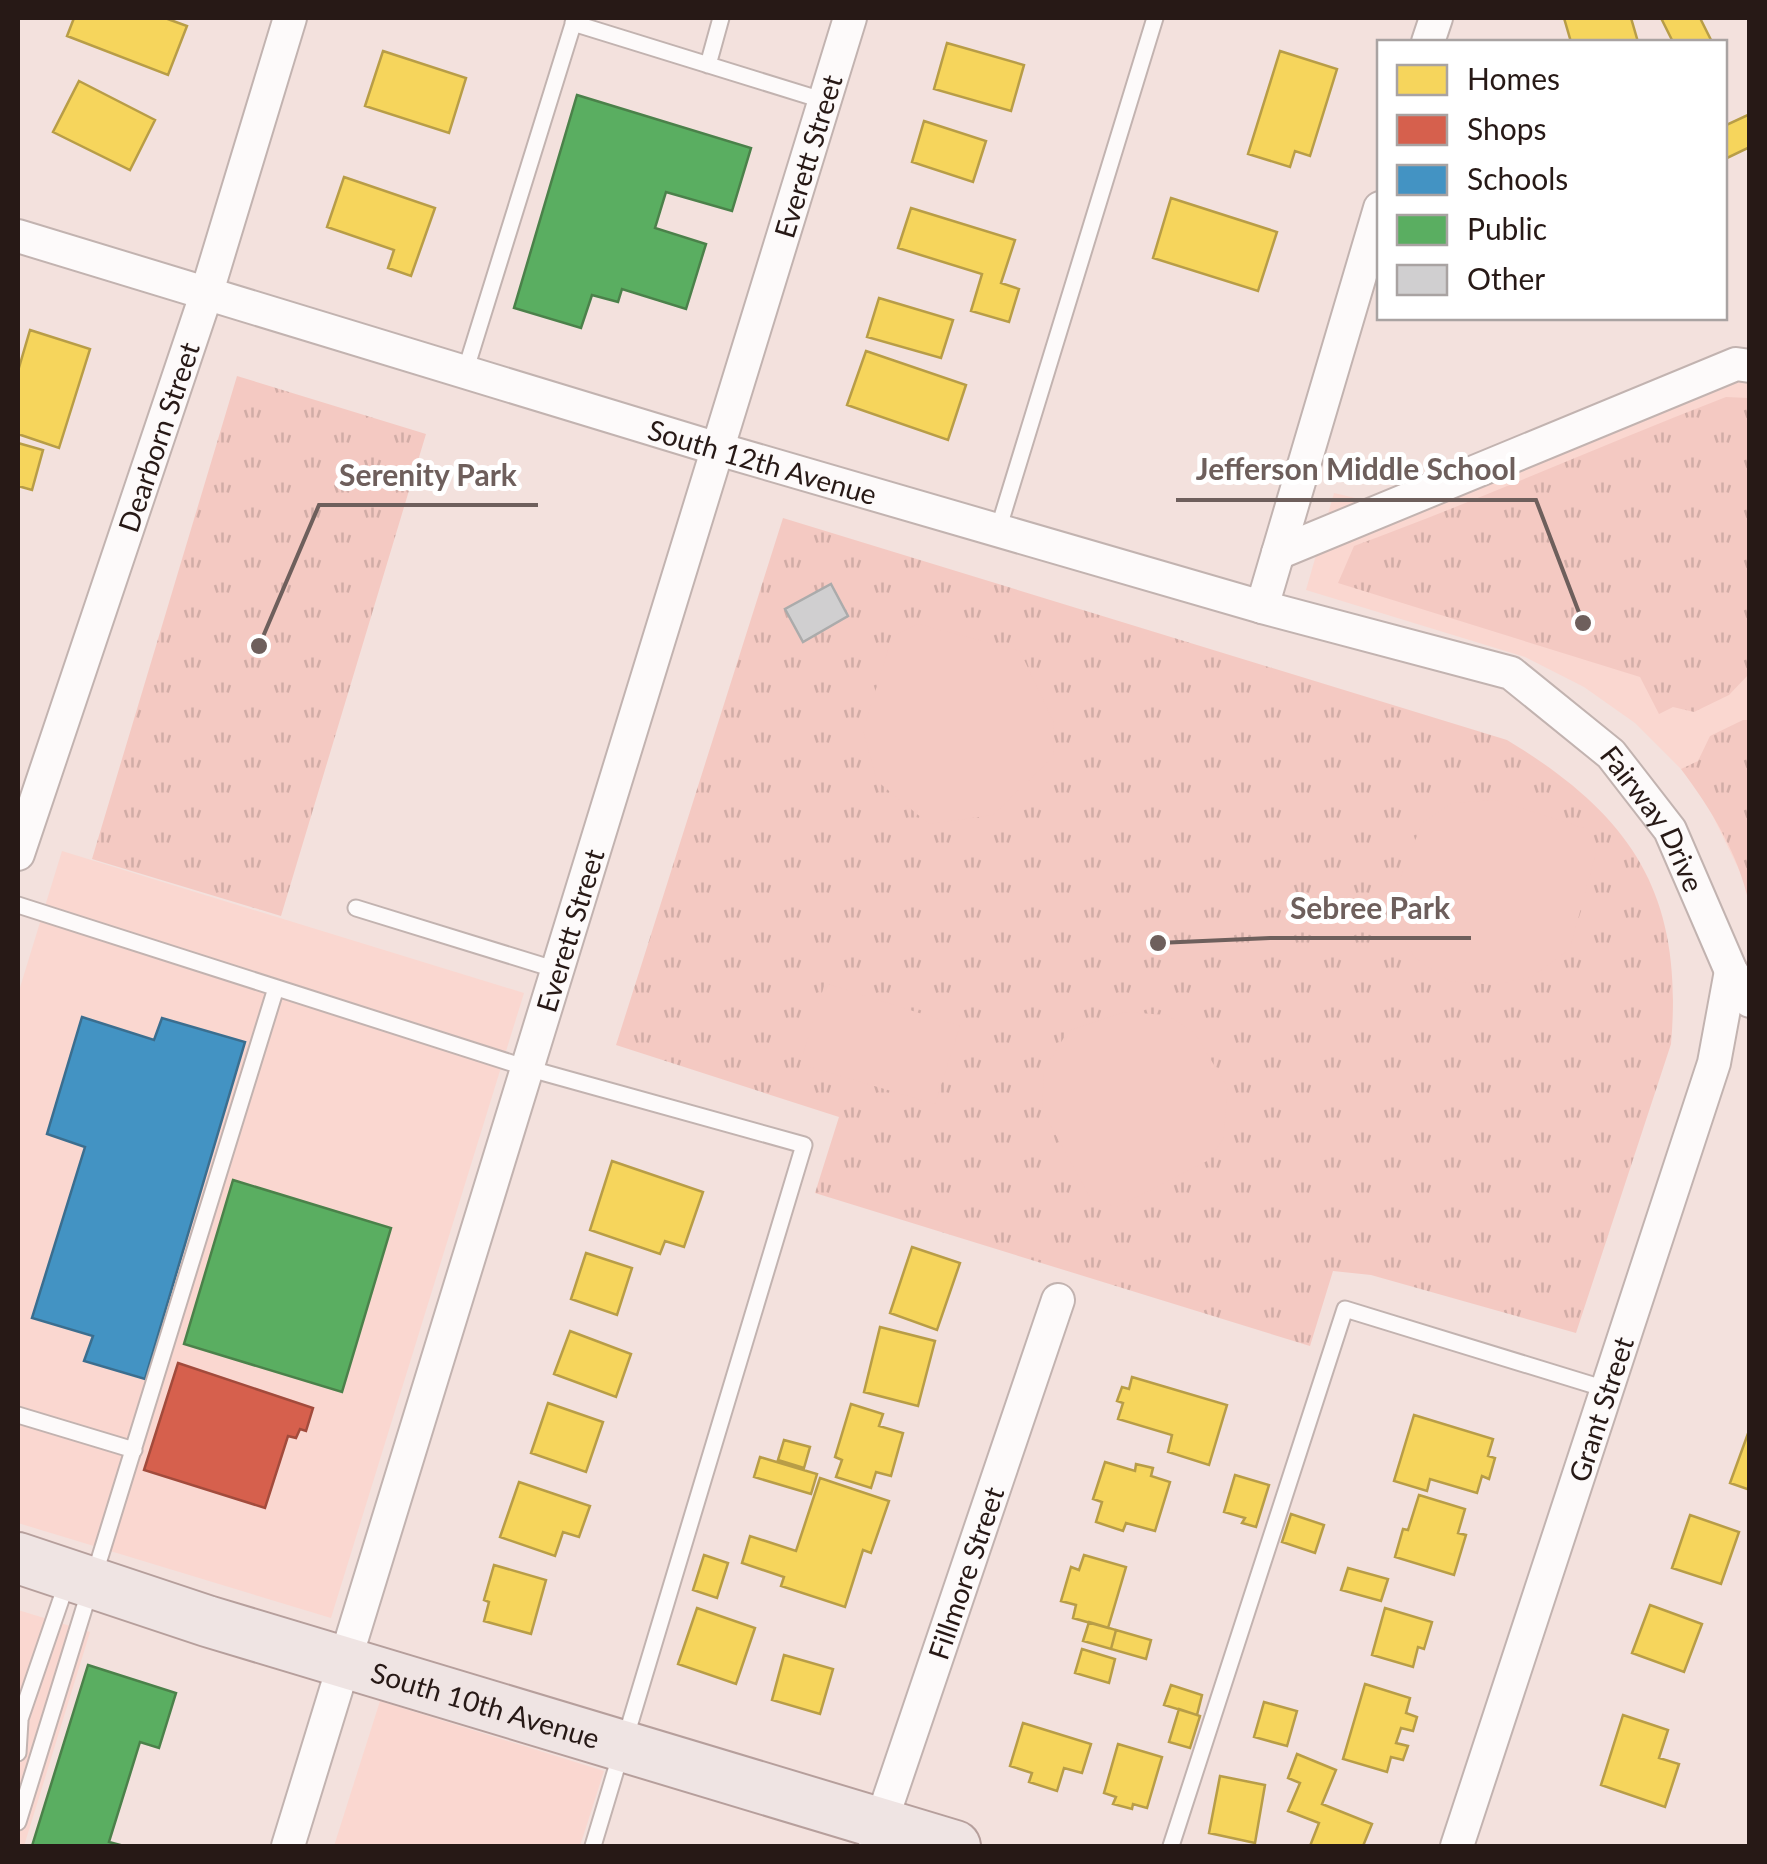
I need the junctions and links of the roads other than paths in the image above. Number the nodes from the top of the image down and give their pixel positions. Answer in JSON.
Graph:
{"nodes":[{"id":1,"x":290,"y":18,"type":"edge"},
{"id":2,"x":722,"y":18,"type":"edge"},
{"id":3,"x":850,"y":18,"type":"edge"},
{"id":4,"x":1155,"y":18,"type":"edge"},
{"id":5,"x":574,"y":20,"type":"edge"},
{"id":6,"x":708,"y":64,"type":"junction"},
{"id":7,"x":824,"y":100,"type":"junction"},
{"id":8,"x":1377,"y":218,"type":"edge"},
{"id":9,"x":18,"y":236,"type":"edge"},
{"id":10,"x":206,"y":295,"type":"junction"},
{"id":11,"x":1750,"y":366,"type":"edge"},
{"id":12,"x":465,"y":372,"type":"junction"},
{"id":13,"x":718,"y":449,"type":"junction"},
{"id":14,"x":998,"y":530,"type":"junction"},
{"id":15,"x":1278,"y":554,"type":"junction"},
{"id":16,"x":1262,"y":607,"type":"junction"},
{"id":17,"x":1511,"y":673,"type":"joint"},
{"id":18,"x":18,"y":854,"type":"edge"},
{"id":19,"x":18,"y":905,"type":"edge"},
{"id":20,"x":356,"y":908,"type":"dead end"},
{"id":21,"x":557,"y":970,"type":"junction"},
{"id":22,"x":1732,"y":971,"type":"junction"},
{"id":23,"x":276,"y":988,"type":"junction"},
{"id":24,"x":1750,"y":1001,"type":"edge"},
{"id":25,"x":528,"y":1068,"type":"junction"},
{"id":26,"x":1058,"y":1300,"type":"dead end"},
{"id":27,"x":1609,"y":1390,"type":"junction"},
{"id":28,"x":18,"y":1414,"type":"edge"},
{"id":29,"x":134,"y":1450,"type":"junction"},
{"id":30,"x":18,"y":1558,"type":"edge"},
{"id":31,"x":81,"y":1579,"type":"junction"},
{"id":32,"x":345,"y":1663,"type":"junction"},
{"id":33,"x":18,"y":1723,"type":"edge"},
{"id":34,"x":624,"y":1746,"type":"junction"},
{"id":35,"x":18,"y":1752,"type":"edge"},
{"id":36,"x":18,"y":1822,"type":"edge"},
{"id":37,"x":876,"y":1835,"type":"edge"},
{"id":38,"x":288,"y":1846,"type":"edge"},
{"id":39,"x":594,"y":1846,"type":"edge"},
{"id":40,"x":954,"y":1846,"type":"edge"},
{"id":41,"x":1171,"y":1846,"type":"edge"},
{"id":42,"x":1458,"y":1846,"type":"edge"}],
"edges":[{"from":1,"to":10,"type":"street","name":"Dearborn Street"},
{"from":2,"to":6,"type":"lane"},
{"from":3,"to":7,"type":"street","name":"Everett Street"},
{"from":4,"to":14,"type":"lane"},
{"from":5,"to":6,"type":"lane"},
{"from":5,"to":12,"type":"lane"},
{"from":6,"to":7,"type":"lane"},
{"from":7,"to":13,"type":"street","name":"Everett Street"},
{"from":8,"to":15,"type":"street"},
{"from":9,"to":10,"type":"street","name":"South 12th Avenue"},
{"from":10,"to":12,"type":"street","name":"South 12th Avenue"},
{"from":10,"to":18,"type":"street","name":"Dearborn Street"},
{"from":11,"to":15,"type":"street"},
{"from":12,"to":13,"type":"street","name":"South 12th Avenue"},
{"from":13,"to":14,"type":"street","name":"South 12th Avenue"},
{"from":13,"to":21,"type":"street","name":"Everett Street"},
{"from":14,"to":16,"type":"street","name":"South 12th Avenue"},
{"from":15,"to":16,"type":"street"},
{"from":16,"to":17,"type":"street","name":"South 12th Avenue"},
{"from":17,"to":22,"type":"street","name":"Fairway Drive"},
{"from":19,"to":23,"type":"lane"},
{"from":20,"to":21,"type":"lane"},
{"from":21,"to":25,"type":"street","name":"Everett Street"},
{"from":22,"to":24,"type":"street","name":"Fairway Drive"},
{"from":22,"to":27,"type":"street","name":"Grant Street"},
{"from":23,"to":25,"type":"lane"},
{"from":23,"to":29,"type":"lane"},
{"from":25,"to":32,"type":"street","name":"Everett Street"},
{"from":25,"to":34,"type":"lane"},
{"from":26,"to":37,"type":"street","name":"Fillmore Street"},
{"from":27,"to":41,"type":"lane"},
{"from":27,"to":42,"type":"street","name":"Grant Street"},
{"from":28,"to":29,"type":"lane"},
{"from":29,"to":31,"type":"lane"},
{"from":30,"to":31,"type":"main road","name":"South 10th Avenue"},
{"from":31,"to":32,"type":"main road","name":"South 10th Avenue"},
{"from":31,"to":33,"type":"lane"},
{"from":31,"to":36,"type":"lane"},
{"from":32,"to":34,"type":"main road","name":"South 10th Avenue"},
{"from":32,"to":38,"type":"street","name":"Everett Street"},
{"from":33,"to":35,"type":"lane"},
{"from":34,"to":37,"type":"main road","name":"South 10th Avenue"},
{"from":34,"to":39,"type":"lane"},
{"from":37,"to":40,"type":"main road","name":"South 10th Avenue"}]}
